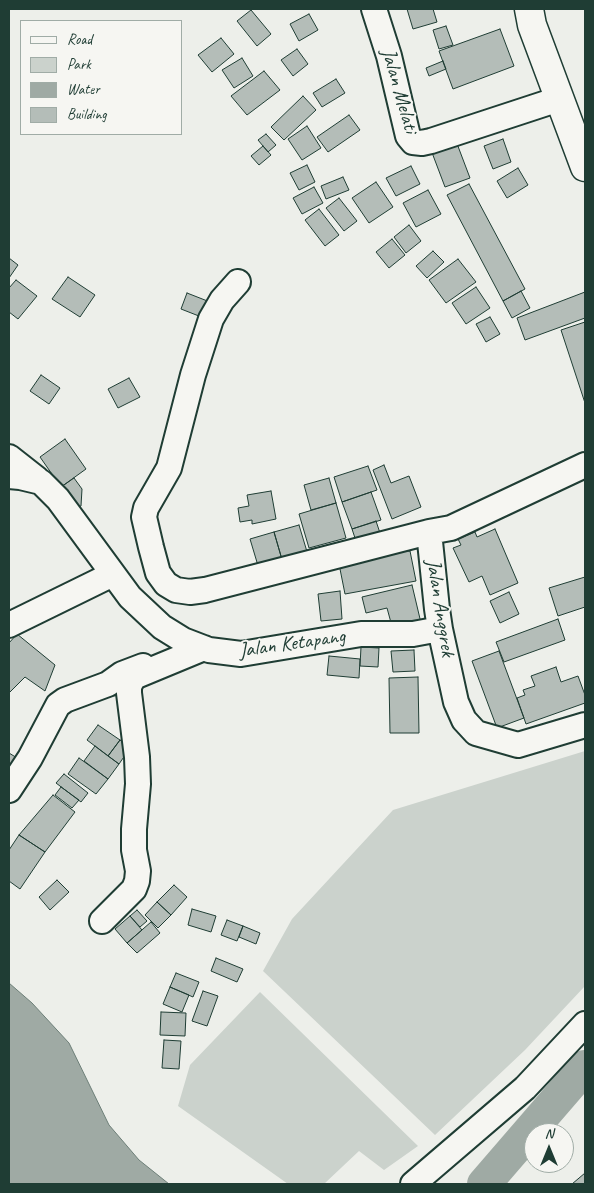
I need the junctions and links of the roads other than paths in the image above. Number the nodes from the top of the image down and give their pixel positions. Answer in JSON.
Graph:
{"nodes":[{"id":1,"x":374,"y":9,"type":"edge"},
{"id":2,"x":528,"y":9,"type":"edge"},
{"id":3,"x":559,"y":99,"type":"junction"},
{"id":4,"x":585,"y":167,"type":"edge"},
{"id":5,"x":238,"y":282,"type":"dead end"},
{"id":6,"x":9,"y":457,"type":"edge"},
{"id":7,"x":585,"y":465,"type":"edge"},
{"id":8,"x":9,"y":476,"type":"edge"},
{"id":9,"x":41,"y":482,"type":"junction"},
{"id":10,"x":429,"y":532,"type":"junction"},
{"id":11,"x":113,"y":574,"type":"junction"},
{"id":12,"x":9,"y":625,"type":"edge"},
{"id":13,"x":440,"y":630,"type":"junction"},
{"id":14,"x":200,"y":646,"type":"junction"},
{"id":15,"x":585,"y":725,"type":"edge"},
{"id":16,"x":9,"y":790,"type":"edge"},
{"id":17,"x":102,"y":921,"type":"dead end"},
{"id":18,"x":585,"y":1024,"type":"edge"},
{"id":19,"x":413,"y":1184,"type":"edge"}],
"edges":[{"from":1,"to":3,"type":"street","name":"Jalan Melati"},
{"from":2,"to":3,"type":"main road"},
{"from":3,"to":4,"type":"main road"},
{"from":5,"to":10,"type":"street"},
{"from":6,"to":9,"type":"street","name":"Jalan Ketapang"},
{"from":7,"to":10,"type":"street","name":"Jalan Anggrek"},
{"from":8,"to":9,"type":"street"},
{"from":9,"to":11,"type":"street","name":"Jalan Ketapang"},
{"from":10,"to":13,"type":"street","name":"Jalan Anggrek"},
{"from":11,"to":12,"type":"street"},
{"from":11,"to":14,"type":"street","name":"Jalan Ketapang"},
{"from":13,"to":14,"type":"street","name":"Jalan Ketapang"},
{"from":13,"to":15,"type":"street","name":"Jalan Anggrek"},
{"from":14,"to":16,"type":"street"},
{"from":14,"to":17,"type":"street"},
{"from":18,"to":19,"type":"street"}]}
